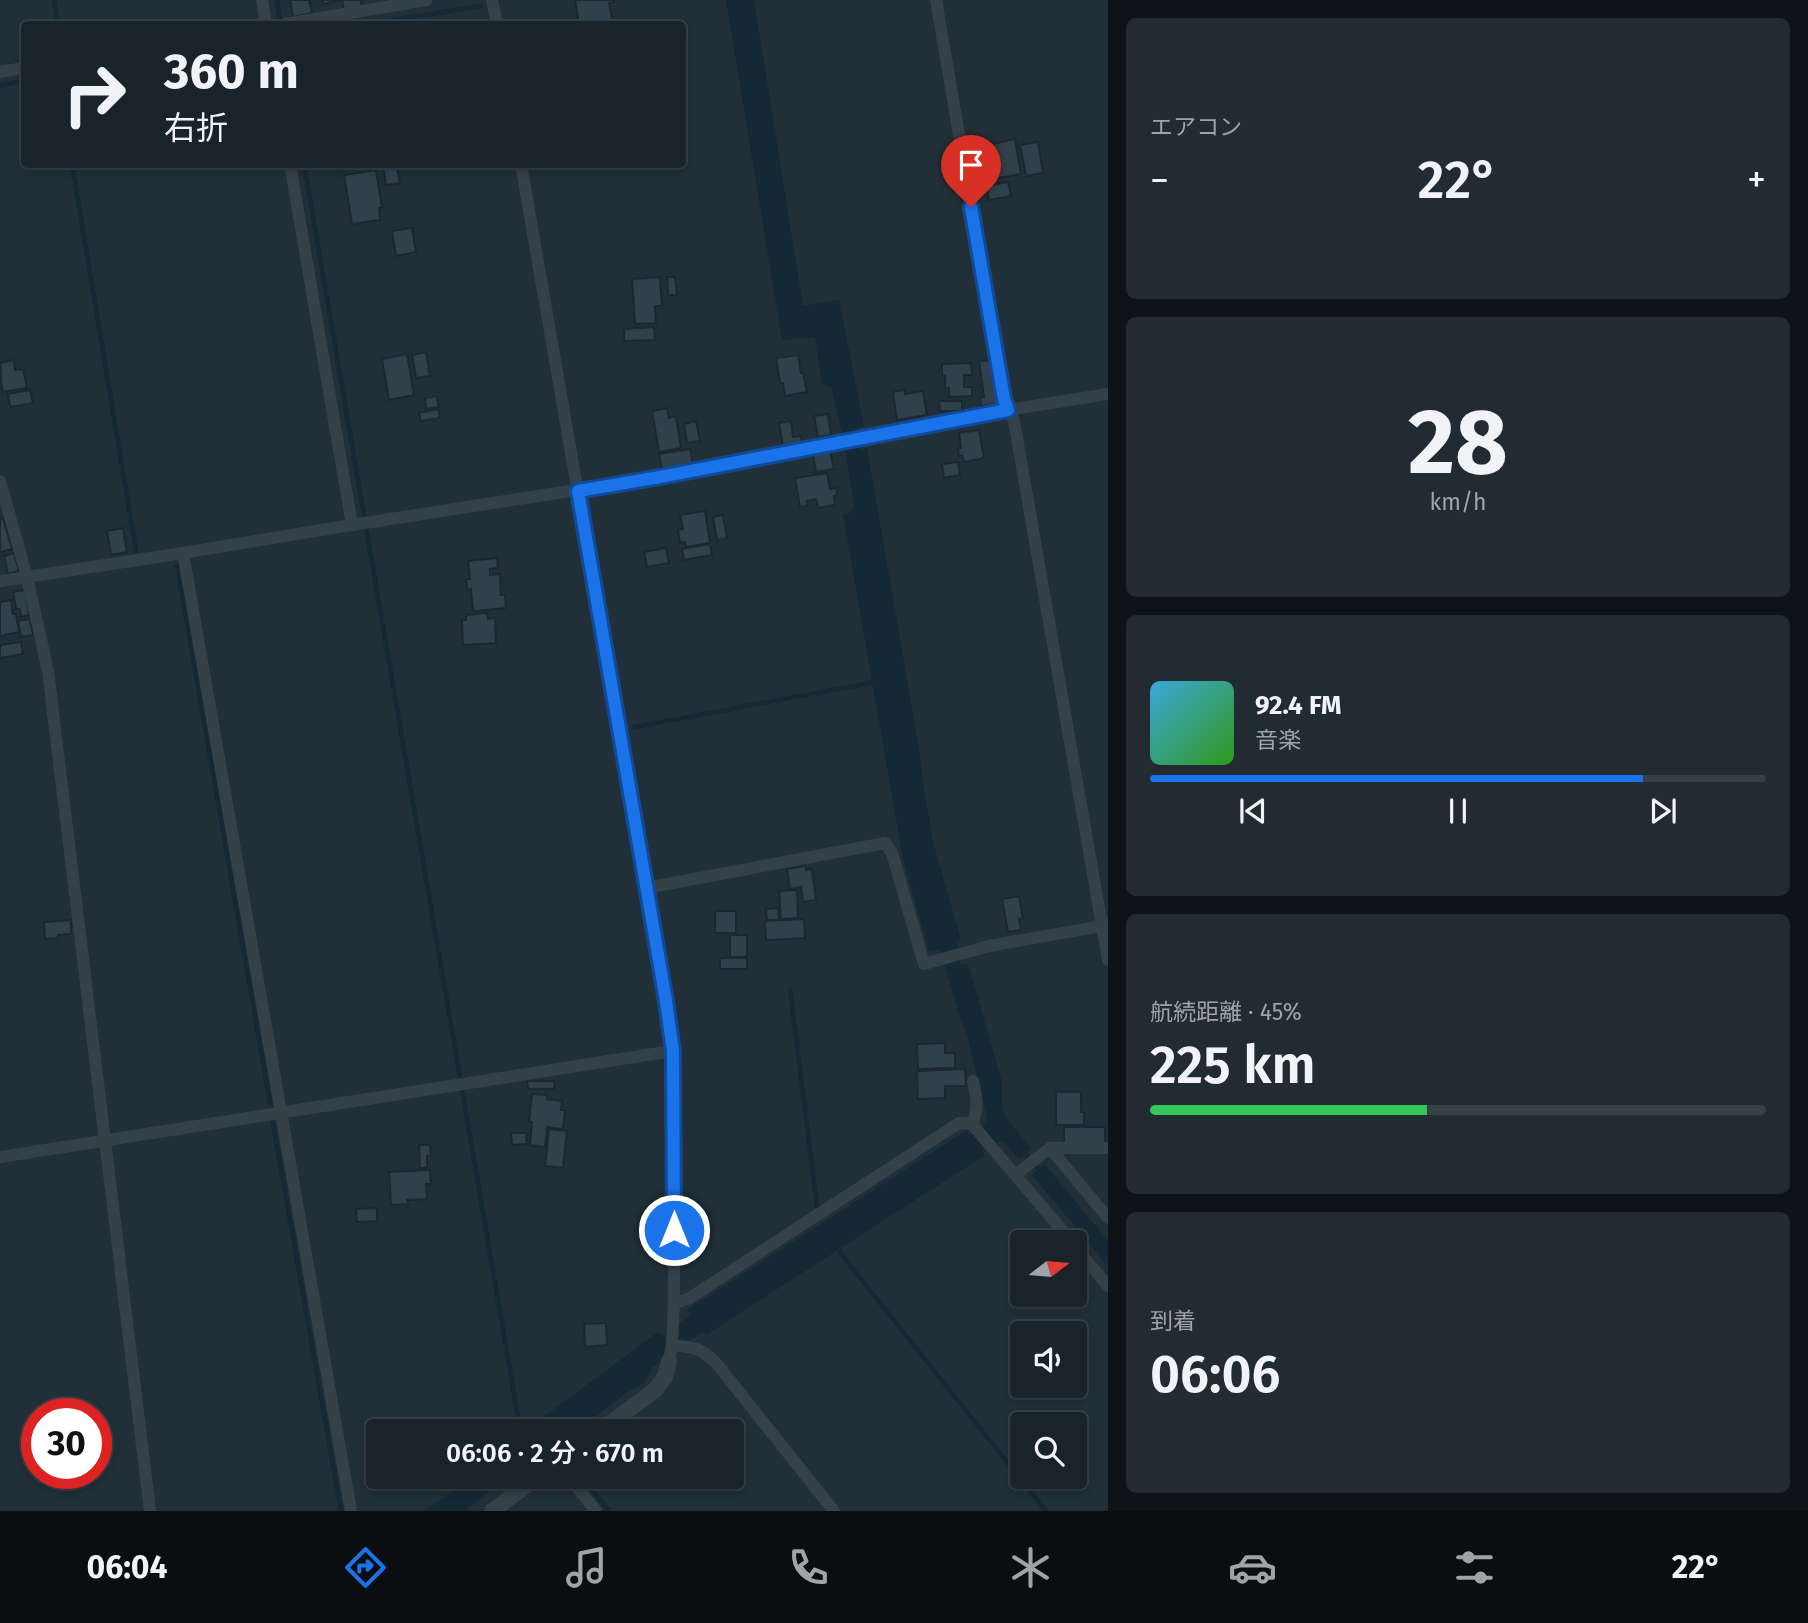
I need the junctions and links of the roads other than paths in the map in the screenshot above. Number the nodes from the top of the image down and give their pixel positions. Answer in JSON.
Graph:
{"nodes":[{"id":1,"x":262,"y":0,"type":"edge"},
{"id":2,"x":426,"y":0,"type":"edge"},
{"id":3,"x":492,"y":0,"type":"edge"},
{"id":4,"x":936,"y":0,"type":"edge"},
{"id":5,"x":266,"y":21,"type":"edge"},
{"id":6,"x":304,"y":21,"type":"edge"},
{"id":7,"x":496,"y":21,"type":"edge"},
{"id":8,"x":21,"y":68,"type":"edge"},
{"id":9,"x":0,"y":72,"type":"edge"},
{"id":10,"x":291,"y":168,"type":"edge"},
{"id":11,"x":522,"y":168,"type":"edge"},
{"id":12,"x":1108,"y":394,"type":"edge"},
{"id":13,"x":1008,"y":410,"type":"junction"},
{"id":14,"x":0,"y":481,"type":"edge"},
{"id":15,"x":578,"y":491,"type":"junction"},
{"id":16,"x":361,"y":523,"type":"junction"},
{"id":17,"x":183,"y":553,"type":"junction"},
{"id":18,"x":27,"y":577,"type":"junction"},
{"id":19,"x":0,"y":581,"type":"edge"},
{"id":20,"x":646,"y":888,"type":"junction"},
{"id":21,"x":1105,"y":925,"type":"edge"},
{"id":22,"x":1108,"y":960,"type":"edge"},
{"id":23,"x":673,"y":1051,"type":"junction"},
{"id":24,"x":973,"y":1081,"type":"dead end"},
{"id":25,"x":281,"y":1112,"type":"junction"},
{"id":26,"x":974,"y":1126,"type":"junction"},
{"id":27,"x":105,"y":1140,"type":"junction"},
{"id":28,"x":1050,"y":1148,"type":"junction"},
{"id":29,"x":1108,"y":1148,"type":"edge"},
{"id":30,"x":0,"y":1157,"type":"edge"},
{"id":31,"x":1015,"y":1175,"type":"junction"},
{"id":32,"x":1108,"y":1218,"type":"edge"},
{"id":33,"x":1061,"y":1230,"type":"edge"},
{"id":34,"x":1087,"y":1261,"type":"edge"},
{"id":35,"x":1108,"y":1286,"type":"edge"},
{"id":36,"x":674,"y":1303,"type":"junction"},
{"id":37,"x":670,"y":1353,"type":"junction"},
{"id":38,"x":616,"y":1419,"type":"edge"},
{"id":39,"x":522,"y":1489,"type":"edge"},
{"id":40,"x":579,"y":1489,"type":"edge"},
{"id":41,"x":150,"y":1511,"type":"edge"},
{"id":42,"x":351,"y":1511,"type":"edge"},
{"id":43,"x":492,"y":1511,"type":"edge"},
{"id":44,"x":596,"y":1511,"type":"edge"},
{"id":45,"x":834,"y":1511,"type":"edge"}],
"edges":[{"from":1,"to":5,"type":"street"},
{"from":2,"to":6,"type":"street"},
{"from":3,"to":7,"type":"street"},
{"from":4,"to":13,"type":"street"},
{"from":8,"to":9,"type":"street"},
{"from":10,"to":16,"type":"street"},
{"from":11,"to":15,"type":"street"},
{"from":12,"to":13,"type":"street"},
{"from":13,"to":15,"type":"street"},
{"from":13,"to":21,"type":"street"},
{"from":14,"to":18,"type":"street"},
{"from":15,"to":16,"type":"street"},
{"from":15,"to":20,"type":"street"},
{"from":16,"to":17,"type":"street"},
{"from":17,"to":18,"type":"street"},
{"from":17,"to":25,"type":"street"},
{"from":18,"to":19,"type":"street"},
{"from":18,"to":27,"type":"street"},
{"from":20,"to":21,"type":"street"},
{"from":20,"to":23,"type":"street"},
{"from":21,"to":22,"type":"street"},
{"from":23,"to":25,"type":"street"},
{"from":23,"to":36,"type":"street"},
{"from":24,"to":26,"type":"street"},
{"from":25,"to":27,"type":"street"},
{"from":25,"to":42,"type":"street"},
{"from":26,"to":31,"type":"street"},
{"from":26,"to":36,"type":"street"},
{"from":27,"to":30,"type":"street"},
{"from":27,"to":41,"type":"street"},
{"from":28,"to":29,"type":"street"},
{"from":28,"to":31,"type":"street"},
{"from":28,"to":32,"type":"street"},
{"from":31,"to":33,"type":"street"},
{"from":34,"to":35,"type":"street"},
{"from":36,"to":37,"type":"street"},
{"from":37,"to":38,"type":"street"},
{"from":37,"to":45,"type":"street"},
{"from":39,"to":43,"type":"street"},
{"from":40,"to":44,"type":"street"}]}
